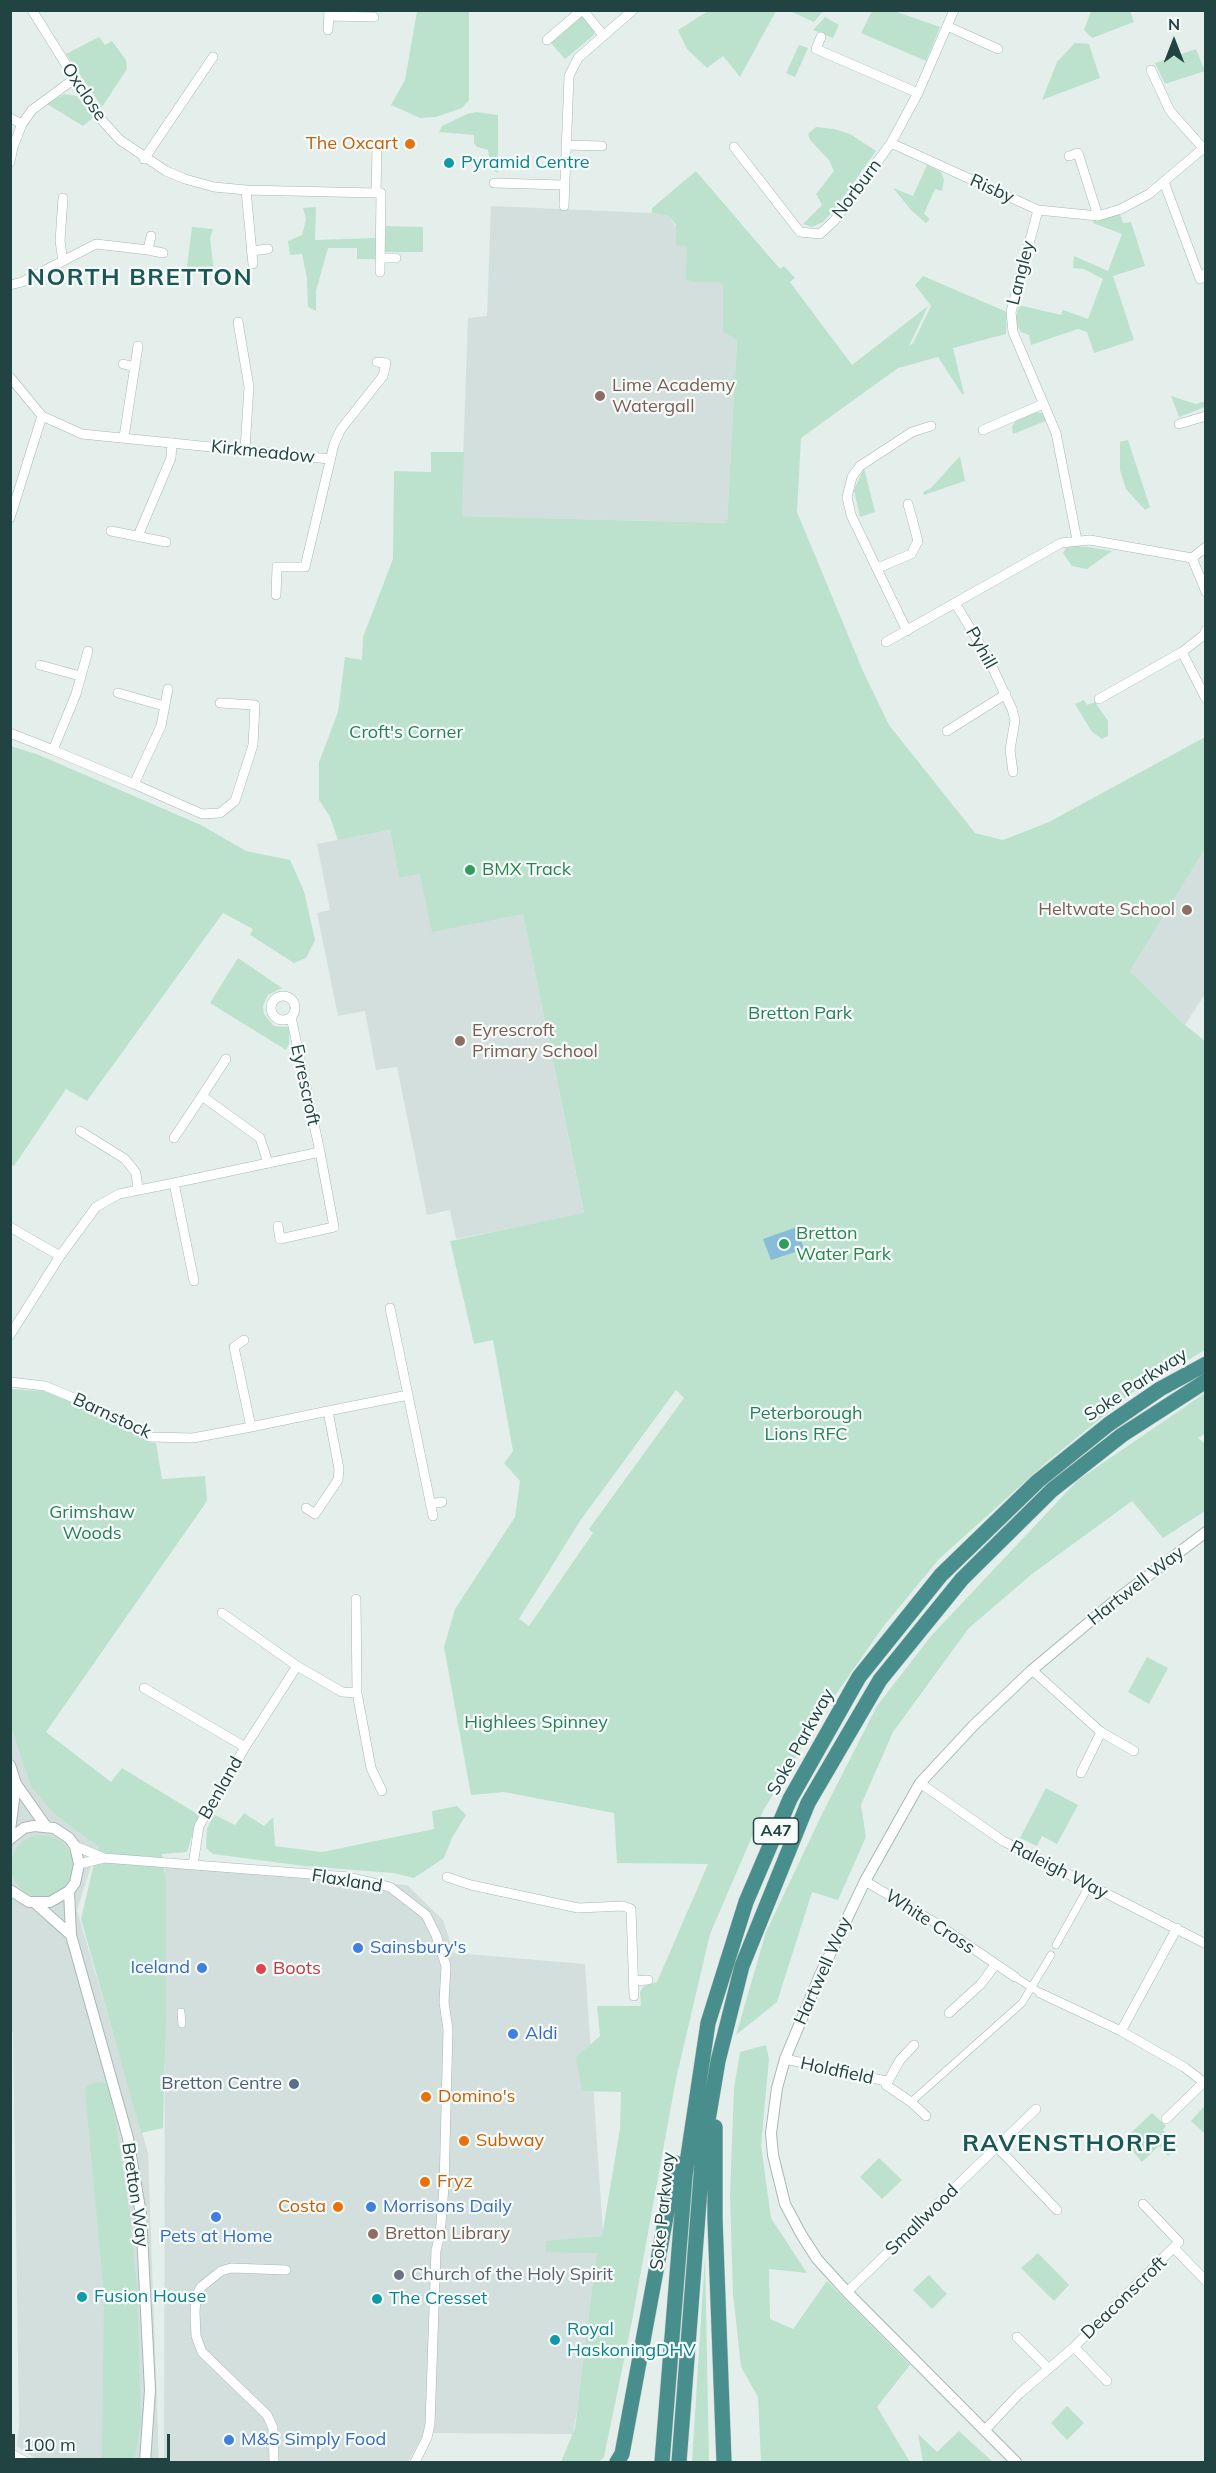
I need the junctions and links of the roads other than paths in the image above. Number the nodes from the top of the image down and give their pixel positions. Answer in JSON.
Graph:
{"nodes":[{"id":1,"x":583,"y":10,"type":"edge"},
{"id":2,"x":633,"y":10,"type":"edge"},
{"id":3,"x":954,"y":10,"type":"edge"},
{"id":4,"x":36,"y":12,"type":"edge"},
{"id":5,"x":329,"y":13,"type":"edge"},
{"id":6,"x":374,"y":17,"type":"dead end"},
{"id":7,"x":947,"y":26,"type":"junction"},
{"id":8,"x":328,"y":30,"type":"dead end"},
{"id":9,"x":603,"y":35,"type":"junction"},
{"id":10,"x":821,"y":37,"type":"dead end"},
{"id":11,"x":547,"y":40,"type":"dead end"},
{"id":12,"x":998,"y":49,"type":"dead end"},
{"id":13,"x":213,"y":57,"type":"dead end"},
{"id":14,"x":195,"y":62,"type":"dead end"},
{"id":15,"x":205,"y":68,"type":"junction"},
{"id":16,"x":1151,"y":70,"type":"dead end"},
{"id":17,"x":74,"y":79,"type":"junction"},
{"id":18,"x":918,"y":93,"type":"junction"},
{"id":19,"x":10,"y":118,"type":"edge"},
{"id":20,"x":22,"y":124,"type":"junction"},
{"id":21,"x":891,"y":143,"type":"junction"},
{"id":22,"x":566,"y":144,"type":"junction"},
{"id":23,"x":602,"y":146,"type":"dead end"},
{"id":24,"x":734,"y":147,"type":"dead end"},
{"id":25,"x":1204,"y":147,"type":"edge"},
{"id":26,"x":377,"y":148,"type":"dead end"},
{"id":27,"x":1069,"y":156,"type":"dead end"},
{"id":28,"x":144,"y":159,"type":"junction"},
{"id":29,"x":10,"y":162,"type":"edge"},
{"id":30,"x":1164,"y":182,"type":"junction"},
{"id":31,"x":494,"y":183,"type":"dead end"},
{"id":32,"x":564,"y":185,"type":"junction"},
{"id":33,"x":246,"y":190,"type":"junction"},
{"id":34,"x":376,"y":193,"type":"junction"},
{"id":35,"x":63,"y":198,"type":"dead end"},
{"id":36,"x":564,"y":206,"type":"dead end"},
{"id":37,"x":1038,"y":210,"type":"junction"},
{"id":38,"x":1098,"y":216,"type":"junction"},
{"id":39,"x":151,"y":236,"type":"dead end"},
{"id":40,"x":268,"y":249,"type":"dead end"},
{"id":41,"x":148,"y":250,"type":"junction"},
{"id":42,"x":251,"y":251,"type":"junction"},
{"id":43,"x":163,"y":253,"type":"dead end"},
{"id":44,"x":381,"y":258,"type":"junction"},
{"id":45,"x":396,"y":258,"type":"dead end"},
{"id":46,"x":63,"y":261,"type":"junction"},
{"id":47,"x":253,"y":264,"type":"dead end"},
{"id":48,"x":380,"y":272,"type":"dead end"},
{"id":49,"x":1206,"y":273,"type":"edge"},
{"id":50,"x":10,"y":285,"type":"edge"},
{"id":51,"x":238,"y":322,"type":"dead end"},
{"id":52,"x":138,"y":346,"type":"dead end"},
{"id":53,"x":383,"y":360,"type":"dead end"},
{"id":54,"x":123,"y":364,"type":"dead end"},
{"id":55,"x":135,"y":367,"type":"junction"},
{"id":56,"x":10,"y":377,"type":"edge"},
{"id":57,"x":1043,"y":404,"type":"junction"},
{"id":58,"x":42,"y":416,"type":"junction"},
{"id":59,"x":1206,"y":416,"type":"edge"},
{"id":60,"x":1179,"y":424,"type":"dead end"},
{"id":61,"x":931,"y":426,"type":"dead end"},
{"id":62,"x":983,"y":430,"type":"dead end"},
{"id":63,"x":124,"y":437,"type":"junction"},
{"id":64,"x":172,"y":443,"type":"junction"},
{"id":65,"x":245,"y":449,"type":"junction"},
{"id":66,"x":330,"y":459,"type":"junction"},
{"id":67,"x":908,"y":504,"type":"dead end"},
{"id":68,"x":10,"y":518,"type":"edge"},
{"id":69,"x":111,"y":531,"type":"dead end"},
{"id":70,"x":138,"y":536,"type":"junction"},
{"id":71,"x":1077,"y":540,"type":"junction"},
{"id":72,"x":166,"y":542,"type":"dead end"},
{"id":73,"x":1206,"y":546,"type":"edge"},
{"id":74,"x":1192,"y":558,"type":"junction"},
{"id":75,"x":878,"y":568,"type":"junction"},
{"id":76,"x":1206,"y":592,"type":"edge"},
{"id":77,"x":276,"y":595,"type":"dead end"},
{"id":78,"x":955,"y":603,"type":"junction"},
{"id":79,"x":1206,"y":630,"type":"edge"},
{"id":80,"x":907,"y":631,"type":"junction"},
{"id":81,"x":886,"y":642,"type":"dead end"},
{"id":82,"x":88,"y":651,"type":"dead end"},
{"id":83,"x":1182,"y":652,"type":"junction"},
{"id":84,"x":40,"y":665,"type":"dead end"},
{"id":85,"x":80,"y":676,"type":"junction"},
{"id":86,"x":1195,"y":682,"type":"junction"},
{"id":87,"x":1206,"y":684,"type":"edge"},
{"id":88,"x":168,"y":689,"type":"dead end"},
{"id":89,"x":118,"y":693,"type":"dead end"},
{"id":90,"x":1006,"y":694,"type":"junction"},
{"id":91,"x":1099,"y":699,"type":"dead end"},
{"id":92,"x":1206,"y":699,"type":"edge"},
{"id":93,"x":220,"y":703,"type":"dead end"},
{"id":94,"x":164,"y":706,"type":"junction"},
{"id":95,"x":947,"y":731,"type":"dead end"},
{"id":96,"x":10,"y":734,"type":"edge"},
{"id":97,"x":53,"y":750,"type":"junction"},
{"id":98,"x":1013,"y":772,"type":"dead end"},
{"id":99,"x":134,"y":784,"type":"junction"},
{"id":100,"x":291,"y":1017,"type":"dead end"},
{"id":101,"x":226,"y":1059,"type":"dead end"},
{"id":102,"x":202,"y":1096,"type":"junction"},
{"id":103,"x":80,"y":1131,"type":"dead end"},
{"id":104,"x":101,"y":1131,"type":"dead end"},
{"id":105,"x":174,"y":1138,"type":"dead end"},
{"id":106,"x":95,"y":1141,"type":"junction"},
{"id":107,"x":320,"y":1152,"type":"junction"},
{"id":108,"x":268,"y":1163,"type":"junction"},
{"id":109,"x":174,"y":1183,"type":"junction"},
{"id":110,"x":138,"y":1189,"type":"junction"},
{"id":111,"x":278,"y":1226,"type":"dead end"},
{"id":112,"x":10,"y":1227,"type":"edge"},
{"id":113,"x":60,"y":1256,"type":"junction"},
{"id":114,"x":191,"y":1264,"type":"junction"},
{"id":115,"x":180,"y":1267,"type":"dead end"},
{"id":116,"x":194,"y":1281,"type":"dead end"},
{"id":117,"x":390,"y":1308,"type":"dead end"},
{"id":118,"x":404,"y":1317,"type":"dead end"},
{"id":119,"x":392,"y":1319,"type":"junction"},
{"id":120,"x":10,"y":1335,"type":"edge"},
{"id":121,"x":244,"y":1340,"type":"dead end"},
{"id":122,"x":1206,"y":1364,"type":"edge"},
{"id":123,"x":1206,"y":1381,"type":"edge"},
{"id":124,"x":10,"y":1382,"type":"edge"},
{"id":125,"x":408,"y":1395,"type":"junction"},
{"id":126,"x":328,"y":1411,"type":"junction"},
{"id":127,"x":250,"y":1427,"type":"junction"},
{"id":128,"x":442,"y":1502,"type":"dead end"},
{"id":129,"x":430,"y":1504,"type":"junction"},
{"id":130,"x":306,"y":1508,"type":"dead end"},
{"id":131,"x":433,"y":1516,"type":"dead end"},
{"id":132,"x":1206,"y":1532,"type":"edge"},
{"id":133,"x":356,"y":1599,"type":"dead end"},
{"id":134,"x":222,"y":1613,"type":"dead end"},
{"id":135,"x":297,"y":1666,"type":"junction"},
{"id":136,"x":1032,"y":1670,"type":"junction"},
{"id":137,"x":144,"y":1688,"type":"dead end"},
{"id":138,"x":357,"y":1693,"type":"junction"},
{"id":139,"x":1101,"y":1732,"type":"junction"},
{"id":140,"x":245,"y":1747,"type":"junction"},
{"id":141,"x":1134,"y":1751,"type":"dead end"},
{"id":142,"x":10,"y":1765,"type":"edge"},
{"id":143,"x":1081,"y":1773,"type":"dead end"},
{"id":144,"x":920,"y":1783,"type":"junction"},
{"id":145,"x":16,"y":1784,"type":"junction"},
{"id":146,"x":382,"y":1791,"type":"dead end"},
{"id":147,"x":45,"y":1825,"type":"junction"},
{"id":148,"x":10,"y":1830,"type":"edge"},
{"id":149,"x":10,"y":1839,"type":"edge"},
{"id":150,"x":75,"y":1846,"type":"junction"},
{"id":151,"x":104,"y":1858,"type":"junction"},
{"id":152,"x":79,"y":1864,"type":"junction"},
{"id":153,"x":193,"y":1865,"type":"junction"},
{"id":154,"x":447,"y":1877,"type":"dead end"},
{"id":155,"x":865,"y":1881,"type":"junction"},
{"id":156,"x":1089,"y":1886,"type":"junction"},
{"id":157,"x":11,"y":1891,"type":"edge"},
{"id":158,"x":69,"y":1891,"type":"junction"},
{"id":159,"x":35,"y":1903,"type":"junction"},
{"id":160,"x":1177,"y":1928,"type":"junction"},
{"id":161,"x":71,"y":1935,"type":"junction"},
{"id":162,"x":1206,"y":1944,"type":"edge"},
{"id":163,"x":1056,"y":1945,"type":"dead end"},
{"id":164,"x":1051,"y":1955,"type":"dead end"},
{"id":165,"x":994,"y":1965,"type":"junction"},
{"id":166,"x":1015,"y":1977,"type":"joint"},
{"id":167,"x":648,"y":1980,"type":"dead end"},
{"id":168,"x":634,"y":1981,"type":"junction"},
{"id":169,"x":1036,"y":1990,"type":"junction"},
{"id":170,"x":634,"y":1996,"type":"dead end"},
{"id":171,"x":181,"y":2012,"type":"dead end"},
{"id":172,"x":949,"y":2013,"type":"dead end"},
{"id":173,"x":708,"y":2023,"type":"junction"},
{"id":174,"x":182,"y":2024,"type":"dead end"},
{"id":175,"x":1121,"y":2031,"type":"junction"},
{"id":176,"x":914,"y":2044,"type":"dead end"},
{"id":177,"x":785,"y":2059,"type":"junction"},
{"id":178,"x":718,"y":2061,"type":"junction"},
{"id":179,"x":1205,"y":2083,"type":"edge"},
{"id":180,"x":886,"y":2085,"type":"junction"},
{"id":181,"x":911,"y":2102,"type":"junction"},
{"id":182,"x":1036,"y":2109,"type":"dead end"},
{"id":183,"x":926,"y":2116,"type":"dead end"},
{"id":184,"x":1166,"y":2119,"type":"dead end"},
{"id":185,"x":998,"y":2148,"type":"junction"},
{"id":186,"x":1143,"y":2204,"type":"dead end"},
{"id":187,"x":1057,"y":2210,"type":"dead end"},
{"id":188,"x":1174,"y":2248,"type":"junction"},
{"id":189,"x":286,"y":2270,"type":"dead end"},
{"id":190,"x":1206,"y":2281,"type":"edge"},
{"id":191,"x":847,"y":2292,"type":"junction"},
{"id":192,"x":1017,"y":2337,"type":"dead end"},
{"id":193,"x":1074,"y":2347,"type":"junction"},
{"id":194,"x":1048,"y":2368,"type":"junction"},
{"id":195,"x":1107,"y":2381,"type":"dead end"},
{"id":196,"x":985,"y":2430,"type":"junction"},
{"id":197,"x":11,"y":2453,"type":"edge"},
{"id":198,"x":26,"y":2463,"type":"edge"},
{"id":199,"x":145,"y":2463,"type":"edge"},
{"id":200,"x":274,"y":2463,"type":"edge"},
{"id":201,"x":415,"y":2463,"type":"edge"},
{"id":202,"x":617,"y":2463,"type":"edge"},
{"id":203,"x":662,"y":2463,"type":"edge"},
{"id":204,"x":679,"y":2463,"type":"edge"},
{"id":205,"x":724,"y":2463,"type":"edge"},
{"id":206,"x":1016,"y":2463,"type":"edge"}],
"edges":[{"from":1,"to":9,"type":"street"},
{"from":1,"to":11,"type":"street"},
{"from":2,"to":9,"type":"street"},
{"from":3,"to":7,"type":"street","name":"Norburn"},
{"from":4,"to":17,"type":"street","name":"Oxclose"},
{"from":5,"to":6,"type":"street"},
{"from":5,"to":8,"type":"street"},
{"from":7,"to":12,"type":"street"},
{"from":7,"to":18,"type":"street","name":"Norburn"},
{"from":9,"to":22,"type":"street"},
{"from":10,"to":18,"type":"street"},
{"from":13,"to":15,"type":"street"},
{"from":14,"to":15,"type":"street"},
{"from":15,"to":28,"type":"street"},
{"from":16,"to":25,"type":"street","name":"Risby"},
{"from":17,"to":20,"type":"street"},
{"from":17,"to":28,"type":"street","name":"Oxclose"},
{"from":18,"to":21,"type":"street","name":"Norburn"},
{"from":19,"to":20,"type":"street"},
{"from":20,"to":29,"type":"street"},
{"from":21,"to":24,"type":"street","name":"Norburn"},
{"from":21,"to":37,"type":"street","name":"Risby"},
{"from":22,"to":23,"type":"street"},
{"from":22,"to":32,"type":"street"},
{"from":25,"to":30,"type":"street","name":"Risby"},
{"from":26,"to":34,"type":"street"},
{"from":27,"to":38,"type":"street"},
{"from":28,"to":33,"type":"street","name":"Oxclose"},
{"from":30,"to":38,"type":"street","name":"Risby"},
{"from":30,"to":49,"type":"street"},
{"from":31,"to":32,"type":"street"},
{"from":32,"to":36,"type":"street"},
{"from":33,"to":34,"type":"street","name":"Oxclose"},
{"from":33,"to":42,"type":"street"},
{"from":34,"to":44,"type":"street"},
{"from":35,"to":46,"type":"street"},
{"from":37,"to":38,"type":"street","name":"Risby"},
{"from":37,"to":57,"type":"street","name":"Langley"},
{"from":39,"to":41,"type":"street"},
{"from":40,"to":42,"type":"street"},
{"from":41,"to":43,"type":"street"},
{"from":41,"to":46,"type":"street"},
{"from":42,"to":47,"type":"street"},
{"from":44,"to":45,"type":"street"},
{"from":44,"to":48,"type":"street"},
{"from":46,"to":50,"type":"street"},
{"from":51,"to":65,"type":"street"},
{"from":52,"to":55,"type":"street"},
{"from":53,"to":66,"type":"street"},
{"from":54,"to":55,"type":"street"},
{"from":55,"to":63,"type":"street"},
{"from":56,"to":58,"type":"street","name":"Kirkmeadow"},
{"from":57,"to":62,"type":"street"},
{"from":57,"to":71,"type":"street","name":"Langley"},
{"from":58,"to":63,"type":"street","name":"Kirkmeadow"},
{"from":58,"to":68,"type":"street"},
{"from":59,"to":60,"type":"street"},
{"from":61,"to":75,"type":"street"},
{"from":63,"to":64,"type":"street","name":"Kirkmeadow"},
{"from":64,"to":65,"type":"street","name":"Kirkmeadow"},
{"from":64,"to":70,"type":"street"},
{"from":65,"to":66,"type":"street","name":"Kirkmeadow"},
{"from":66,"to":77,"type":"street","name":"Kirkmeadow"},
{"from":67,"to":75,"type":"street"},
{"from":69,"to":70,"type":"street"},
{"from":70,"to":72,"type":"street"},
{"from":71,"to":74,"type":"street"},
{"from":71,"to":78,"type":"street"},
{"from":73,"to":74,"type":"street"},
{"from":74,"to":76,"type":"street"},
{"from":75,"to":80,"type":"street"},
{"from":78,"to":80,"type":"street"},
{"from":78,"to":90,"type":"street","name":"Pyhill"},
{"from":79,"to":83,"type":"street"},
{"from":80,"to":81,"type":"street"},
{"from":82,"to":85,"type":"street"},
{"from":83,"to":86,"type":"street"},
{"from":83,"to":91,"type":"street"},
{"from":84,"to":85,"type":"street"},
{"from":85,"to":97,"type":"street"},
{"from":86,"to":87,"type":"street"},
{"from":86,"to":92,"type":"street"},
{"from":88,"to":94,"type":"street"},
{"from":89,"to":94,"type":"street"},
{"from":90,"to":95,"type":"street"},
{"from":90,"to":98,"type":"street","name":"Pyhill"},
{"from":93,"to":99,"type":"street"},
{"from":94,"to":99,"type":"street"},
{"from":96,"to":97,"type":"street"},
{"from":97,"to":99,"type":"street"},
{"from":100,"to":107,"type":"street","name":"Eyrescroft"},
{"from":101,"to":102,"type":"street"},
{"from":102,"to":105,"type":"street"},
{"from":102,"to":108,"type":"street"},
{"from":103,"to":106,"type":"street"},
{"from":104,"to":106,"type":"street"},
{"from":106,"to":110,"type":"street"},
{"from":107,"to":108,"type":"street"},
{"from":107,"to":111,"type":"street","name":"Eyrescroft"},
{"from":108,"to":109,"type":"street"},
{"from":109,"to":110,"type":"street"},
{"from":109,"to":114,"type":"street"},
{"from":110,"to":113,"type":"street"},
{"from":112,"to":113,"type":"street"},
{"from":113,"to":120,"type":"street"},
{"from":114,"to":115,"type":"street"},
{"from":114,"to":116,"type":"street"},
{"from":117,"to":119,"type":"street"},
{"from":118,"to":119,"type":"street"},
{"from":119,"to":125,"type":"street"},
{"from":121,"to":127,"type":"street"},
{"from":122,"to":173,"type":"highway","name":"Soke Parkway","number":"A47"},
{"from":123,"to":178,"type":"highway","name":"Soke Parkway","number":"A47"},
{"from":124,"to":127,"type":"street","name":"Barnstock"},
{"from":125,"to":126,"type":"street","name":"Barnstock"},
{"from":125,"to":129,"type":"street"},
{"from":126,"to":127,"type":"street","name":"Barnstock"},
{"from":126,"to":130,"type":"street"},
{"from":128,"to":129,"type":"street"},
{"from":129,"to":131,"type":"street"},
{"from":132,"to":136,"type":"street","name":"Hartwell Way"},
{"from":133,"to":138,"type":"street"},
{"from":134,"to":135,"type":"street"},
{"from":135,"to":138,"type":"street"},
{"from":135,"to":140,"type":"street","name":"Benland"},
{"from":136,"to":139,"type":"street"},
{"from":136,"to":144,"type":"street","name":"Hartwell Way"},
{"from":137,"to":140,"type":"street","name":"Benland"},
{"from":138,"to":146,"type":"street"},
{"from":139,"to":141,"type":"street"},
{"from":139,"to":143,"type":"street"},
{"from":140,"to":153,"type":"street","name":"Benland"},
{"from":142,"to":145,"type":"street"},
{"from":144,"to":155,"type":"street","name":"Hartwell Way"},
{"from":144,"to":156,"type":"street","name":"Raleigh Way"},
{"from":145,"to":147,"type":"street"},
{"from":145,"to":148,"type":"street"},
{"from":147,"to":149,"type":"street"},
{"from":147,"to":150,"type":"street"},
{"from":150,"to":151,"type":"street","name":"Flaxland"},
{"from":150,"to":152,"type":"street"},
{"from":151,"to":152,"type":"street","name":"Flaxland"},
{"from":151,"to":153,"type":"street","name":"Flaxland"},
{"from":152,"to":158,"type":"street"},
{"from":153,"to":201,"type":"street","name":"Flaxland"},
{"from":154,"to":168,"type":"street"},
{"from":155,"to":165,"type":"street","name":"White Cross"},
{"from":155,"to":177,"type":"street","name":"Hartwell Way"},
{"from":156,"to":160,"type":"street","name":"Raleigh Way"},
{"from":156,"to":163,"type":"street"},
{"from":157,"to":159,"type":"street"},
{"from":158,"to":159,"type":"street"},
{"from":158,"to":161,"type":"street","name":"Bretton Way"},
{"from":159,"to":161,"type":"street"},
{"from":160,"to":162,"type":"street","name":"Raleigh Way"},
{"from":160,"to":175,"type":"street"},
{"from":161,"to":199,"type":"street","name":"Bretton Way"},
{"from":164,"to":169,"type":"street"},
{"from":165,"to":166,"type":"street","name":"White Cross"},
{"from":165,"to":172,"type":"street","name":"White Cross"},
{"from":166,"to":169,"type":"street"},
{"from":167,"to":168,"type":"street"},
{"from":168,"to":170,"type":"street"},
{"from":169,"to":175,"type":"street"},
{"from":169,"to":181,"type":"street"},
{"from":171,"to":174,"type":"street"},
{"from":173,"to":202,"type":"highway","number":"A47"},
{"from":173,"to":203,"type":"highway","name":"Soke Parkway","number":"A47"},
{"from":175,"to":179,"type":"street"},
{"from":176,"to":180,"type":"street","name":"Holdfield"},
{"from":177,"to":180,"type":"street","name":"Holdfield"},
{"from":177,"to":191,"type":"street","name":"Hartwell Way"},
{"from":178,"to":204,"type":"highway","name":"Soke Parkway","number":"A47"},
{"from":178,"to":205,"type":"highway","number":"A47"},
{"from":179,"to":184,"type":"street"},
{"from":180,"to":181,"type":"street","name":"Holdfield"},
{"from":181,"to":183,"type":"street","name":"Holdfield"},
{"from":182,"to":185,"type":"street","name":"Smallwood"},
{"from":185,"to":187,"type":"street"},
{"from":185,"to":191,"type":"street","name":"Smallwood"},
{"from":186,"to":188,"type":"street","name":"Deaconscroft"},
{"from":188,"to":190,"type":"street","name":"Deaconscroft"},
{"from":188,"to":193,"type":"street","name":"Deaconscroft"},
{"from":189,"to":200,"type":"street"},
{"from":191,"to":196,"type":"street","name":"Hartwell Way"},
{"from":192,"to":194,"type":"street"},
{"from":193,"to":194,"type":"street","name":"Deaconscroft"},
{"from":193,"to":195,"type":"street","name":"Deaconscroft"},
{"from":194,"to":196,"type":"street","name":"Deaconscroft"},
{"from":196,"to":206,"type":"street","name":"Hartwell Way"},
{"from":197,"to":198,"type":"street"}]}
